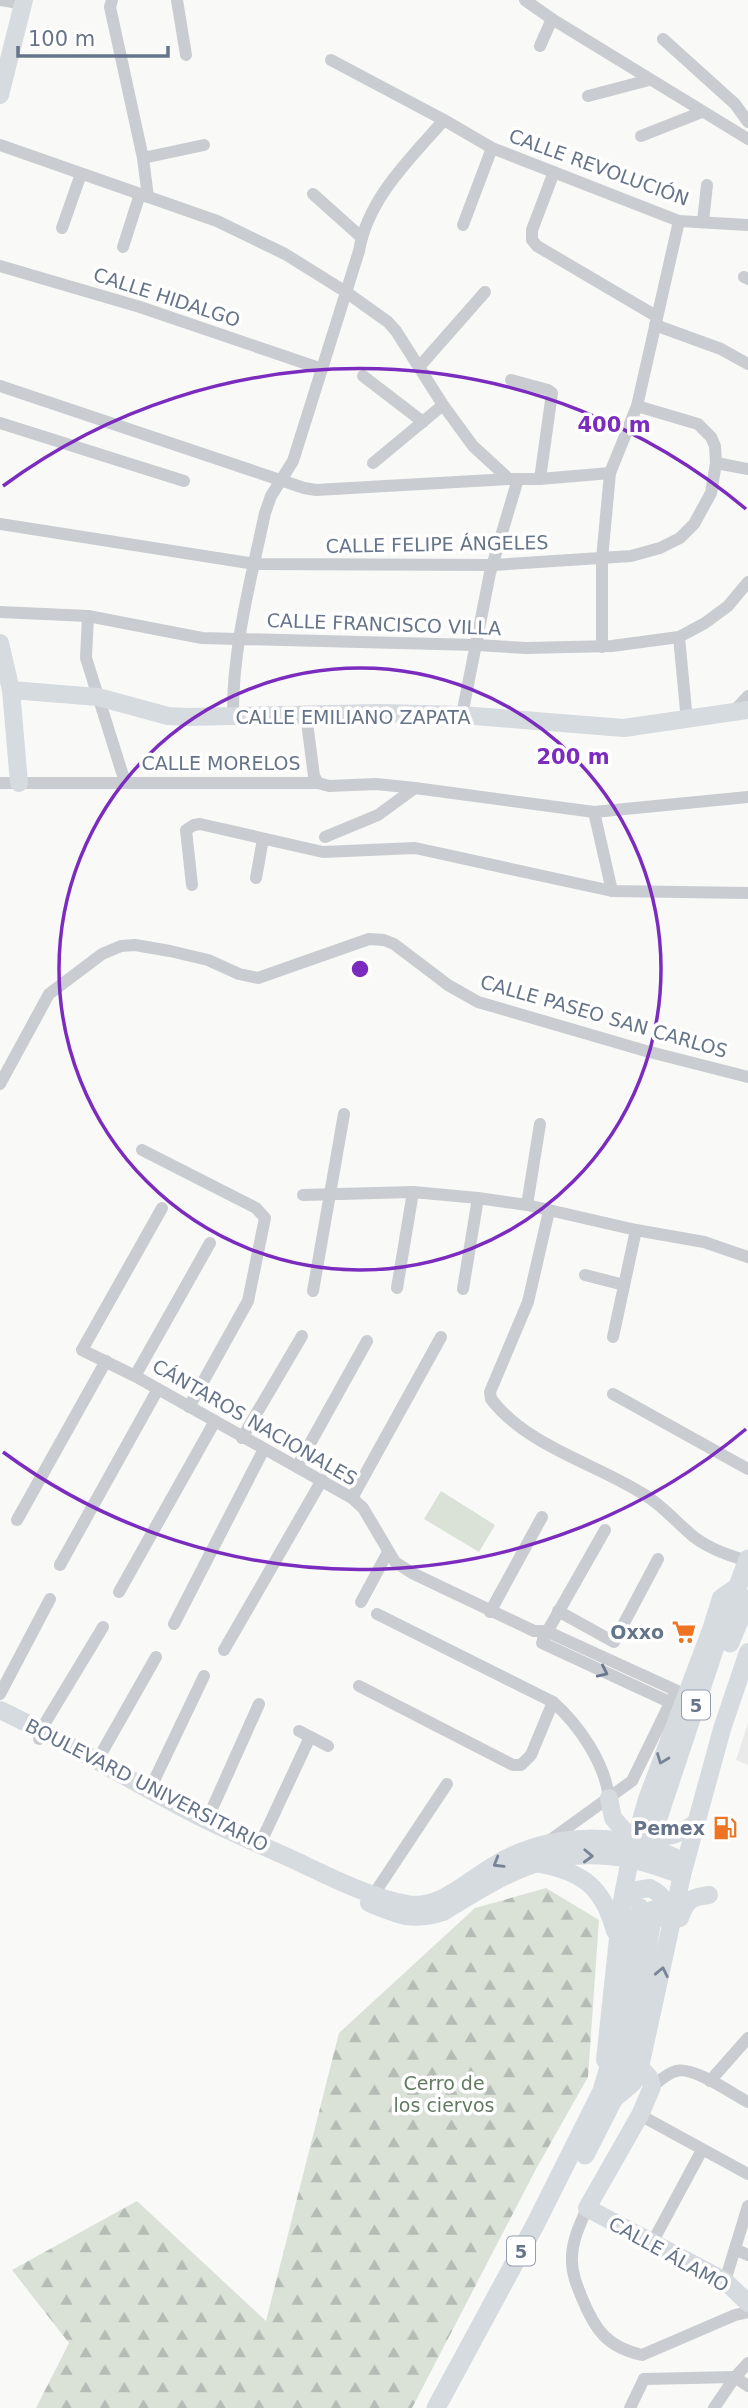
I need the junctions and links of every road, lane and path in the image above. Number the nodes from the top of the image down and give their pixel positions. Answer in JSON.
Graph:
{"nodes":[{"id":1,"x":1,"y":0,"type":"edge"},
{"id":2,"x":111,"y":0,"type":"edge"},
{"id":3,"x":177,"y":0,"type":"edge"},
{"id":4,"x":526,"y":0,"type":"edge"},
{"id":5,"x":24,"y":2,"type":"edge"},
{"id":6,"x":552,"y":19,"type":"junction"},
{"id":7,"x":663,"y":39,"type":"dead end"},
{"id":8,"x":540,"y":46,"type":"dead end"},
{"id":9,"x":186,"y":55,"type":"dead end"},
{"id":10,"x":331,"y":60,"type":"dead end"},
{"id":11,"x":649,"y":80,"type":"junction"},
{"id":12,"x":0,"y":95,"type":"edge"},
{"id":13,"x":588,"y":96,"type":"dead end"},
{"id":14,"x":702,"y":112,"type":"junction"},
{"id":15,"x":444,"y":120,"type":"junction"},
{"id":16,"x":748,"y":122,"type":"edge"},
{"id":17,"x":641,"y":136,"type":"dead end"},
{"id":18,"x":748,"y":139,"type":"edge"},
{"id":19,"x":0,"y":145,"type":"edge"},
{"id":20,"x":204,"y":145,"type":"dead end"},
{"id":21,"x":492,"y":148,"type":"junction"},
{"id":22,"x":142,"y":158,"type":"junction"},
{"id":23,"x":554,"y":172,"type":"junction"},
{"id":24,"x":81,"y":174,"type":"junction"},
{"id":25,"x":707,"y":185,"type":"dead end"},
{"id":26,"x":313,"y":194,"type":"dead end"},
{"id":27,"x":144,"y":196,"type":"junction"},
{"id":28,"x":679,"y":221,"type":"junction"},
{"id":29,"x":703,"y":221,"type":"junction"},
{"id":30,"x":463,"y":225,"type":"dead end"},
{"id":31,"x":748,"y":225,"type":"edge"},
{"id":32,"x":62,"y":229,"type":"dead end"},
{"id":33,"x":361,"y":237,"type":"junction"},
{"id":34,"x":123,"y":247,"type":"dead end"},
{"id":35,"x":0,"y":266,"type":"edge"},
{"id":36,"x":346,"y":292,"type":"junction"},
{"id":37,"x":485,"y":292,"type":"dead end"},
{"id":38,"x":655,"y":321,"type":"junction"},
{"id":39,"x":748,"y":364,"type":"edge"},
{"id":40,"x":419,"y":367,"type":"junction"},
{"id":41,"x":322,"y":369,"type":"junction"},
{"id":42,"x":363,"y":376,"type":"dead end"},
{"id":43,"x":511,"y":380,"type":"dead end"},
{"id":44,"x":0,"y":386,"type":"edge"},
{"id":45,"x":443,"y":405,"type":"junction"},
{"id":46,"x":637,"y":406,"type":"junction"},
{"id":47,"x":423,"y":422,"type":"junction"},
{"id":48,"x":0,"y":423,"type":"edge"},
{"id":49,"x":373,"y":463,"type":"dead end"},
{"id":50,"x":716,"y":463,"type":"junction"},
{"id":51,"x":748,"y":469,"type":"edge"},
{"id":52,"x":610,"y":473,"type":"junction"},
{"id":53,"x":514,"y":479,"type":"junction"},
{"id":54,"x":540,"y":479,"type":"junction"},
{"id":55,"x":184,"y":481,"type":"dead end"},
{"id":56,"x":281,"y":481,"type":"junction"},
{"id":57,"x":0,"y":524,"type":"edge"},
{"id":58,"x":601,"y":559,"type":"junction"},
{"id":59,"x":255,"y":564,"type":"junction"},
{"id":60,"x":493,"y":565,"type":"junction"},
{"id":61,"x":748,"y":582,"type":"edge"},
{"id":62,"x":0,"y":612,"type":"edge"},
{"id":63,"x":88,"y":616,"type":"junction"},
{"id":64,"x":679,"y":637,"type":"junction"},
{"id":65,"x":240,"y":640,"type":"junction"},
{"id":66,"x":0,"y":643,"type":"edge"},
{"id":67,"x":476,"y":645,"type":"junction"},
{"id":68,"x":602,"y":647,"type":"junction"},
{"id":69,"x":5,"y":690,"type":"edge"},
{"id":70,"x":748,"y":696,"type":"edge"},
{"id":71,"x":98,"y":697,"type":"junction"},
{"id":72,"x":740,"y":712,"type":"edge"},
{"id":73,"x":306,"y":715,"type":"junction"},
{"id":74,"x":462,"y":715,"type":"junction"},
{"id":75,"x":233,"y":717,"type":"junction"},
{"id":76,"x":687,"y":721,"type":"junction"},
{"id":77,"x":125,"y":782,"type":"junction"},
{"id":78,"x":0,"y":783,"type":"edge"},
{"id":79,"x":19,"y":783,"type":"junction"},
{"id":80,"x":318,"y":783,"type":"junction"},
{"id":81,"x":415,"y":788,"type":"junction"},
{"id":82,"x":748,"y":797,"type":"edge"},
{"id":83,"x":594,"y":812,"type":"junction"},
{"id":84,"x":326,"y":838,"type":"dead end"},
{"id":85,"x":263,"y":839,"type":"junction"},
{"id":86,"x":256,"y":878,"type":"dead end"},
{"id":87,"x":192,"y":885,"type":"dead end"},
{"id":88,"x":612,"y":891,"type":"junction"},
{"id":89,"x":748,"y":893,"type":"edge"},
{"id":90,"x":748,"y":1077,"type":"edge"},
{"id":91,"x":0,"y":1084,"type":"edge"},
{"id":92,"x":344,"y":1114,"type":"dead end"},
{"id":93,"x":540,"y":1124,"type":"dead end"},
{"id":94,"x":142,"y":1150,"type":"dead end"},
{"id":95,"x":412,"y":1192,"type":"junction"},
{"id":96,"x":303,"y":1195,"type":"dead end"},
{"id":97,"x":331,"y":1195,"type":"junction"},
{"id":98,"x":478,"y":1198,"type":"junction"},
{"id":99,"x":527,"y":1205,"type":"junction"},
{"id":100,"x":162,"y":1208,"type":"dead end"},
{"id":101,"x":549,"y":1211,"type":"junction"},
{"id":102,"x":636,"y":1230,"type":"junction"},
{"id":103,"x":210,"y":1243,"type":"dead end"},
{"id":104,"x":748,"y":1257,"type":"edge"},
{"id":105,"x":585,"y":1275,"type":"dead end"},
{"id":106,"x":624,"y":1285,"type":"junction"},
{"id":107,"x":397,"y":1288,"type":"dead end"},
{"id":108,"x":463,"y":1289,"type":"dead end"},
{"id":109,"x":313,"y":1291,"type":"dead end"},
{"id":110,"x":302,"y":1336,"type":"dead end"},
{"id":111,"x":441,"y":1337,"type":"dead end"},
{"id":112,"x":613,"y":1338,"type":"dead end"},
{"id":113,"x":367,"y":1341,"type":"dead end"},
{"id":114,"x":106,"y":1361,"type":"junction"},
{"id":115,"x":135,"y":1376,"type":"junction"},
{"id":116,"x":158,"y":1389,"type":"junction"},
{"id":117,"x":613,"y":1394,"type":"dead end"},
{"id":118,"x":189,"y":1407,"type":"junction"},
{"id":119,"x":215,"y":1420,"type":"junction"},
{"id":120,"x":242,"y":1438,"type":"junction"},
{"id":121,"x":264,"y":1449,"type":"junction"},
{"id":122,"x":297,"y":1467,"type":"junction"},
{"id":123,"x":748,"y":1469,"type":"edge"},
{"id":124,"x":322,"y":1480,"type":"junction"},
{"id":125,"x":352,"y":1499,"type":"junction"},
{"id":126,"x":542,"y":1517,"type":"dead end"},
{"id":127,"x":17,"y":1520,"type":"dead end"},
{"id":128,"x":605,"y":1530,"type":"dead end"},
{"id":129,"x":388,"y":1552,"type":"junction"},
{"id":130,"x":658,"y":1559,"type":"dead end"},
{"id":131,"x":747,"y":1560,"type":"edge"},
{"id":132,"x":60,"y":1565,"type":"dead end"},
{"id":133,"x":119,"y":1592,"type":"dead end"},
{"id":134,"x":742,"y":1593,"type":"edge"},
{"id":135,"x":50,"y":1599,"type":"dead end"},
{"id":136,"x":361,"y":1602,"type":"dead end"},
{"id":137,"x":558,"y":1611,"type":"junction"},
{"id":138,"x":490,"y":1612,"type":"junction"},
{"id":139,"x":377,"y":1614,"type":"dead end"},
{"id":140,"x":748,"y":1623,"type":"edge"},
{"id":141,"x":174,"y":1624,"type":"dead end"},
{"id":142,"x":103,"y":1627,"type":"dead end"},
{"id":143,"x":541,"y":1635,"type":"junction"},
{"id":144,"x":224,"y":1650,"type":"dead end"},
{"id":145,"x":748,"y":1652,"type":"edge"},
{"id":146,"x":156,"y":1657,"type":"dead end"},
{"id":147,"x":204,"y":1676,"type":"dead end"},
{"id":148,"x":359,"y":1686,"type":"dead end"},
{"id":149,"x":0,"y":1695,"type":"edge"},
{"id":150,"x":679,"y":1699,"type":"junction"},
{"id":151,"x":553,"y":1702,"type":"junction"},
{"id":152,"x":259,"y":1704,"type":"dead end"},
{"id":153,"x":0,"y":1710,"type":"edge"},
{"id":154,"x":0,"y":1720,"type":"edge"},
{"id":155,"x":41,"y":1734,"type":"junction"},
{"id":156,"x":328,"y":1746,"type":"dead end"},
{"id":157,"x":97,"y":1761,"type":"junction"},
{"id":158,"x":447,"y":1784,"type":"dead end"},
{"id":159,"x":150,"y":1789,"type":"junction"},
{"id":160,"x":609,"y":1798,"type":"junction"},
{"id":161,"x":647,"y":1799,"type":"junction"},
{"id":162,"x":207,"y":1820,"type":"junction"},
{"id":163,"x":676,"y":1825,"type":"junction"},
{"id":164,"x":260,"y":1844,"type":"junction"},
{"id":165,"x":545,"y":1844,"type":"junction"},
{"id":166,"x":633,"y":1851,"type":"junction"},
{"id":167,"x":667,"y":1853,"type":"junction"},
{"id":168,"x":533,"y":1863,"type":"junction"},
{"id":169,"x":684,"y":1869,"type":"junction"},
{"id":170,"x":374,"y":1894,"type":"junction"},
{"id":171,"x":709,"y":1895,"type":"dead end"},
{"id":172,"x":639,"y":1906,"type":"junction"},
{"id":173,"x":617,"y":1939,"type":"junction"},
{"id":174,"x":668,"y":1939,"type":"junction"},
{"id":175,"x":748,"y":2038,"type":"edge"},
{"id":176,"x":640,"y":2067,"type":"junction"},
{"id":177,"x":710,"y":2081,"type":"junction"},
{"id":178,"x":652,"y":2087,"type":"junction"},
{"id":179,"x":607,"y":2096,"type":"junction"},
{"id":180,"x":748,"y":2102,"type":"edge"},
{"id":181,"x":640,"y":2115,"type":"junction"},
{"id":182,"x":702,"y":2150,"type":"junction"},
{"id":183,"x":748,"y":2174,"type":"edge"},
{"id":184,"x":748,"y":2206,"type":"edge"},
{"id":185,"x":587,"y":2208,"type":"junction"},
{"id":186,"x":652,"y":2243,"type":"junction"},
{"id":187,"x":735,"y":2249,"type":"junction"},
{"id":188,"x":748,"y":2255,"type":"edge"},
{"id":189,"x":726,"y":2281,"type":"junction"},
{"id":190,"x":748,"y":2304,"type":"edge"},
{"id":191,"x":748,"y":2312,"type":"edge"},
{"id":192,"x":642,"y":2355,"type":"junction"},
{"id":193,"x":748,"y":2364,"type":"edge"},
{"id":194,"x":734,"y":2377,"type":"junction"},
{"id":195,"x":644,"y":2379,"type":"junction"},
{"id":196,"x":748,"y":2386,"type":"edge"},
{"id":197,"x":436,"y":2408,"type":"edge"},
{"id":198,"x":447,"y":2408,"type":"edge"},
{"id":199,"x":630,"y":2408,"type":"edge"},
{"id":200,"x":714,"y":2408,"type":"edge"}],
"edges":[{"from":1,"to":5,"type":"street"},
{"from":2,"to":22,"type":"street"},
{"from":3,"to":9,"type":"street"},
{"from":4,"to":6,"type":"street"},
{"from":5,"to":12,"type":"street"},
{"from":6,"to":8,"type":"street"},
{"from":6,"to":11,"type":"street"},
{"from":7,"to":16,"type":"street"},
{"from":10,"to":15,"type":"street","name":"CALLE REVOLUCIÓN"},
{"from":11,"to":13,"type":"street"},
{"from":11,"to":14,"type":"street"},
{"from":14,"to":17,"type":"street"},
{"from":14,"to":18,"type":"street"},
{"from":15,"to":21,"type":"street","name":"CALLE REVOLUCIÓN"},
{"from":15,"to":33,"type":"street"},
{"from":19,"to":24,"type":"street"},
{"from":20,"to":22,"type":"street"},
{"from":21,"to":23,"type":"street","name":"CALLE REVOLUCIÓN"},
{"from":21,"to":30,"type":"street"},
{"from":22,"to":27,"type":"street"},
{"from":23,"to":28,"type":"street","name":"CALLE REVOLUCIÓN"},
{"from":23,"to":38,"type":"street"},
{"from":24,"to":27,"type":"street"},
{"from":24,"to":32,"type":"street"},
{"from":25,"to":29,"type":"street"},
{"from":26,"to":33,"type":"street"},
{"from":27,"to":34,"type":"street"},
{"from":27,"to":36,"type":"street"},
{"from":28,"to":29,"type":"street","name":"CALLE REVOLUCIÓN"},
{"from":28,"to":38,"type":"street"},
{"from":29,"to":31,"type":"street","name":"CALLE REVOLUCIÓN"},
{"from":33,"to":36,"type":"street"},
{"from":35,"to":41,"type":"street","name":"CALLE HIDALGO"},
{"from":36,"to":40,"type":"street"},
{"from":36,"to":41,"type":"street"},
{"from":37,"to":40,"type":"street"},
{"from":38,"to":39,"type":"street"},
{"from":38,"to":46,"type":"street"},
{"from":40,"to":45,"type":"street"},
{"from":41,"to":56,"type":"street"},
{"from":42,"to":47,"type":"street"},
{"from":43,"to":54,"type":"street"},
{"from":44,"to":56,"type":"street"},
{"from":45,"to":47,"type":"street"},
{"from":45,"to":53,"type":"street"},
{"from":46,"to":50,"type":"street"},
{"from":46,"to":52,"type":"street"},
{"from":47,"to":49,"type":"street"},
{"from":48,"to":55,"type":"street"},
{"from":50,"to":51,"type":"street"},
{"from":50,"to":58,"type":"street","name":"CALLE FELIPE ÁNGELES"},
{"from":52,"to":54,"type":"street"},
{"from":52,"to":58,"type":"street"},
{"from":53,"to":54,"type":"street"},
{"from":53,"to":56,"type":"street"},
{"from":53,"to":60,"type":"street"},
{"from":56,"to":59,"type":"street"},
{"from":57,"to":59,"type":"street","name":"CALLE FELIPE ÁNGELES"},
{"from":58,"to":60,"type":"street","name":"CALLE FELIPE ÁNGELES"},
{"from":58,"to":68,"type":"street"},
{"from":59,"to":60,"type":"street","name":"CALLE FELIPE ÁNGELES"},
{"from":59,"to":65,"type":"street"},
{"from":60,"to":67,"type":"street"},
{"from":61,"to":64,"type":"street","name":"CALLE FRANCISCO VILLA"},
{"from":62,"to":63,"type":"street","name":"CALLE FRANCISCO VILLA"},
{"from":63,"to":65,"type":"street","name":"CALLE FRANCISCO VILLA"},
{"from":63,"to":71,"type":"street"},
{"from":64,"to":68,"type":"street","name":"CALLE FRANCISCO VILLA"},
{"from":64,"to":76,"type":"street"},
{"from":65,"to":67,"type":"street","name":"CALLE FRANCISCO VILLA"},
{"from":65,"to":75,"type":"street"},
{"from":66,"to":69,"type":"street"},
{"from":67,"to":68,"type":"street","name":"CALLE FRANCISCO VILLA"},
{"from":67,"to":74,"type":"street"},
{"from":69,"to":71,"type":"street","name":"CALLE EMILIANO ZAPATA"},
{"from":69,"to":79,"type":"street"},
{"from":70,"to":72,"type":"street"},
{"from":71,"to":75,"type":"street","name":"CALLE EMILIANO ZAPATA"},
{"from":71,"to":77,"type":"street"},
{"from":72,"to":76,"type":"street","name":"CALLE EMILIANO ZAPATA"},
{"from":73,"to":74,"type":"street","name":"CALLE EMILIANO ZAPATA"},
{"from":73,"to":75,"type":"street","name":"CALLE EMILIANO ZAPATA"},
{"from":73,"to":80,"type":"street"},
{"from":74,"to":76,"type":"street","name":"CALLE EMILIANO ZAPATA"},
{"from":77,"to":79,"type":"street","name":"CALLE MORELOS"},
{"from":77,"to":80,"type":"street","name":"CALLE MORELOS"},
{"from":78,"to":79,"type":"street","name":"CALLE MORELOS"},
{"from":80,"to":81,"type":"street","name":"CALLE MORELOS"},
{"from":81,"to":83,"type":"street","name":"CALLE MORELOS"},
{"from":81,"to":84,"type":"street"},
{"from":82,"to":83,"type":"street","name":"CALLE MORELOS"},
{"from":83,"to":88,"type":"street"},
{"from":85,"to":86,"type":"street"},
{"from":85,"to":87,"type":"street"},
{"from":85,"to":88,"type":"street"},
{"from":88,"to":89,"type":"street"},
{"from":90,"to":91,"type":"street","name":"CALLE PASEO SAN CARLOS"},
{"from":92,"to":97,"type":"street"},
{"from":93,"to":99,"type":"street"},
{"from":94,"to":118,"type":"street"},
{"from":95,"to":97,"type":"street"},
{"from":95,"to":98,"type":"street"},
{"from":95,"to":107,"type":"street"},
{"from":96,"to":97,"type":"street"},
{"from":97,"to":109,"type":"street"},
{"from":98,"to":99,"type":"street"},
{"from":98,"to":108,"type":"street"},
{"from":99,"to":101,"type":"street"},
{"from":100,"to":114,"type":"street","name":"CÁNTAROS NACIONALES"},
{"from":101,"to":102,"type":"street"},
{"from":101,"to":131,"type":"street"},
{"from":102,"to":104,"type":"street"},
{"from":102,"to":106,"type":"street"},
{"from":103,"to":115,"type":"street"},
{"from":105,"to":106,"type":"street"},
{"from":106,"to":112,"type":"street"},
{"from":110,"to":120,"type":"street"},
{"from":111,"to":125,"type":"street"},
{"from":113,"to":122,"type":"street"},
{"from":114,"to":115,"type":"street","name":"CÁNTAROS NACIONALES"},
{"from":114,"to":127,"type":"street"},
{"from":115,"to":116,"type":"street","name":"CÁNTAROS NACIONALES"},
{"from":116,"to":118,"type":"street","name":"CÁNTAROS NACIONALES"},
{"from":116,"to":132,"type":"street"},
{"from":117,"to":123,"type":"street"},
{"from":118,"to":119,"type":"street","name":"CÁNTAROS NACIONALES"},
{"from":119,"to":120,"type":"street","name":"CÁNTAROS NACIONALES"},
{"from":119,"to":133,"type":"street"},
{"from":120,"to":121,"type":"street","name":"CÁNTAROS NACIONALES"},
{"from":121,"to":122,"type":"street","name":"CÁNTAROS NACIONALES"},
{"from":121,"to":141,"type":"street"},
{"from":122,"to":124,"type":"street","name":"CÁNTAROS NACIONALES"},
{"from":124,"to":125,"type":"street","name":"CÁNTAROS NACIONALES"},
{"from":124,"to":144,"type":"street"},
{"from":125,"to":129,"type":"street","name":"CÁNTAROS NACIONALES"},
{"from":126,"to":138,"type":"street"},
{"from":128,"to":137,"type":"street"},
{"from":129,"to":136,"type":"street"},
{"from":129,"to":138,"type":"street","name":"CÁNTAROS NACIONALES"},
{"from":130,"to":137,"type":"street"},
{"from":131,"to":134,"type":"main road","number":"5"},
{"from":134,"to":150,"type":"street"},
{"from":134,"to":163,"type":"main road","number":"5"},
{"from":135,"to":149,"type":"street"},
{"from":137,"to":143,"type":"street"},
{"from":138,"to":143,"type":"street","name":"CÁNTAROS NACIONALES"},
{"from":139,"to":151,"type":"street"},
{"from":140,"to":163,"type":"street"},
{"from":142,"to":155,"type":"street"},
{"from":143,"to":150,"type":"street","name":"CÁNTAROS NACIONALES"},
{"from":145,"to":163,"type":"street"},
{"from":146,"to":157,"type":"street"},
{"from":147,"to":159,"type":"street"},
{"from":148,"to":151,"type":"street"},
{"from":150,"to":160,"type":"street"},
{"from":150,"to":161,"type":"street","one_way":true},
{"from":151,"to":160,"type":"street"},
{"from":152,"to":162,"type":"street"},
{"from":153,"to":155,"type":"street","name":"BOULEVARD UNIVERSITARIO"},
{"from":154,"to":155,"type":"street","name":"BOULEVARD UNIVERSITARIO"},
{"from":155,"to":157,"type":"street","name":"BOULEVARD UNIVERSITARIO"},
{"from":155,"to":168,"type":"street","name":"BOULEVARD UNIVERSITARIO"},
{"from":156,"to":164,"type":"street"},
{"from":157,"to":159,"type":"street","name":"BOULEVARD UNIVERSITARIO"},
{"from":158,"to":170,"type":"street"},
{"from":159,"to":162,"type":"street","name":"BOULEVARD UNIVERSITARIO"},
{"from":160,"to":165,"type":"street"},
{"from":160,"to":166,"type":"street"},
{"from":161,"to":163,"type":"street"},
{"from":161,"to":166,"type":"street"},
{"from":162,"to":164,"type":"street","name":"BOULEVARD UNIVERSITARIO"},
{"from":163,"to":167,"type":"street"},
{"from":163,"to":169,"type":"street"},
{"from":164,"to":170,"type":"street","name":"BOULEVARD UNIVERSITARIO"},
{"from":165,"to":166,"type":"street","name":"BOULEVARD UNIVERSITARIO"},
{"from":165,"to":170,"type":"street","name":"BOULEVARD UNIVERSITARIO","one_way":true},
{"from":166,"to":167,"type":"street","name":"BOULEVARD UNIVERSITARIO"},
{"from":168,"to":166,"type":"street","name":"BOULEVARD UNIVERSITARIO","one_way":true},
{"from":166,"to":169,"type":"street","name":"BOULEVARD UNIVERSITARIO"},
{"from":166,"to":172,"type":"street"},
{"from":167,"to":169,"type":"street","name":"BOULEVARD UNIVERSITARIO"},
{"from":168,"to":173,"type":"street"},
{"from":169,"to":174,"type":"street"},
{"from":171,"to":174,"type":"street"},
{"from":172,"to":173,"type":"street"},
{"from":172,"to":174,"type":"street"},
{"from":172,"to":179,"type":"main road","number":"5"},
{"from":173,"to":179,"type":"street"},
{"from":176,"to":174,"type":"street","one_way":true},
{"from":175,"to":177,"type":"street"},
{"from":176,"to":178,"type":"street"},
{"from":176,"to":179,"type":"street"},
{"from":177,"to":178,"type":"street"},
{"from":177,"to":180,"type":"street"},
{"from":178,"to":181,"type":"street"},
{"from":179,"to":197,"type":"main road","number":"5"},
{"from":179,"to":198,"type":"main road","number":"5"},
{"from":181,"to":182,"type":"street"},
{"from":181,"to":185,"type":"street"},
{"from":182,"to":183,"type":"street"},
{"from":182,"to":186,"type":"street"},
{"from":184,"to":187,"type":"street"},
{"from":185,"to":186,"type":"street","name":"CALLE ÁLAMO"},
{"from":185,"to":192,"type":"street"},
{"from":186,"to":189,"type":"street","name":"CALLE ÁLAMO"},
{"from":187,"to":188,"type":"street"},
{"from":187,"to":189,"type":"street"},
{"from":189,"to":190,"type":"street","name":"CALLE ÁLAMO"},
{"from":191,"to":192,"type":"street"},
{"from":192,"to":195,"type":"street"},
{"from":193,"to":194,"type":"street"},
{"from":194,"to":195,"type":"street"},
{"from":194,"to":196,"type":"street"},
{"from":194,"to":200,"type":"street"},
{"from":195,"to":199,"type":"street"}]}
